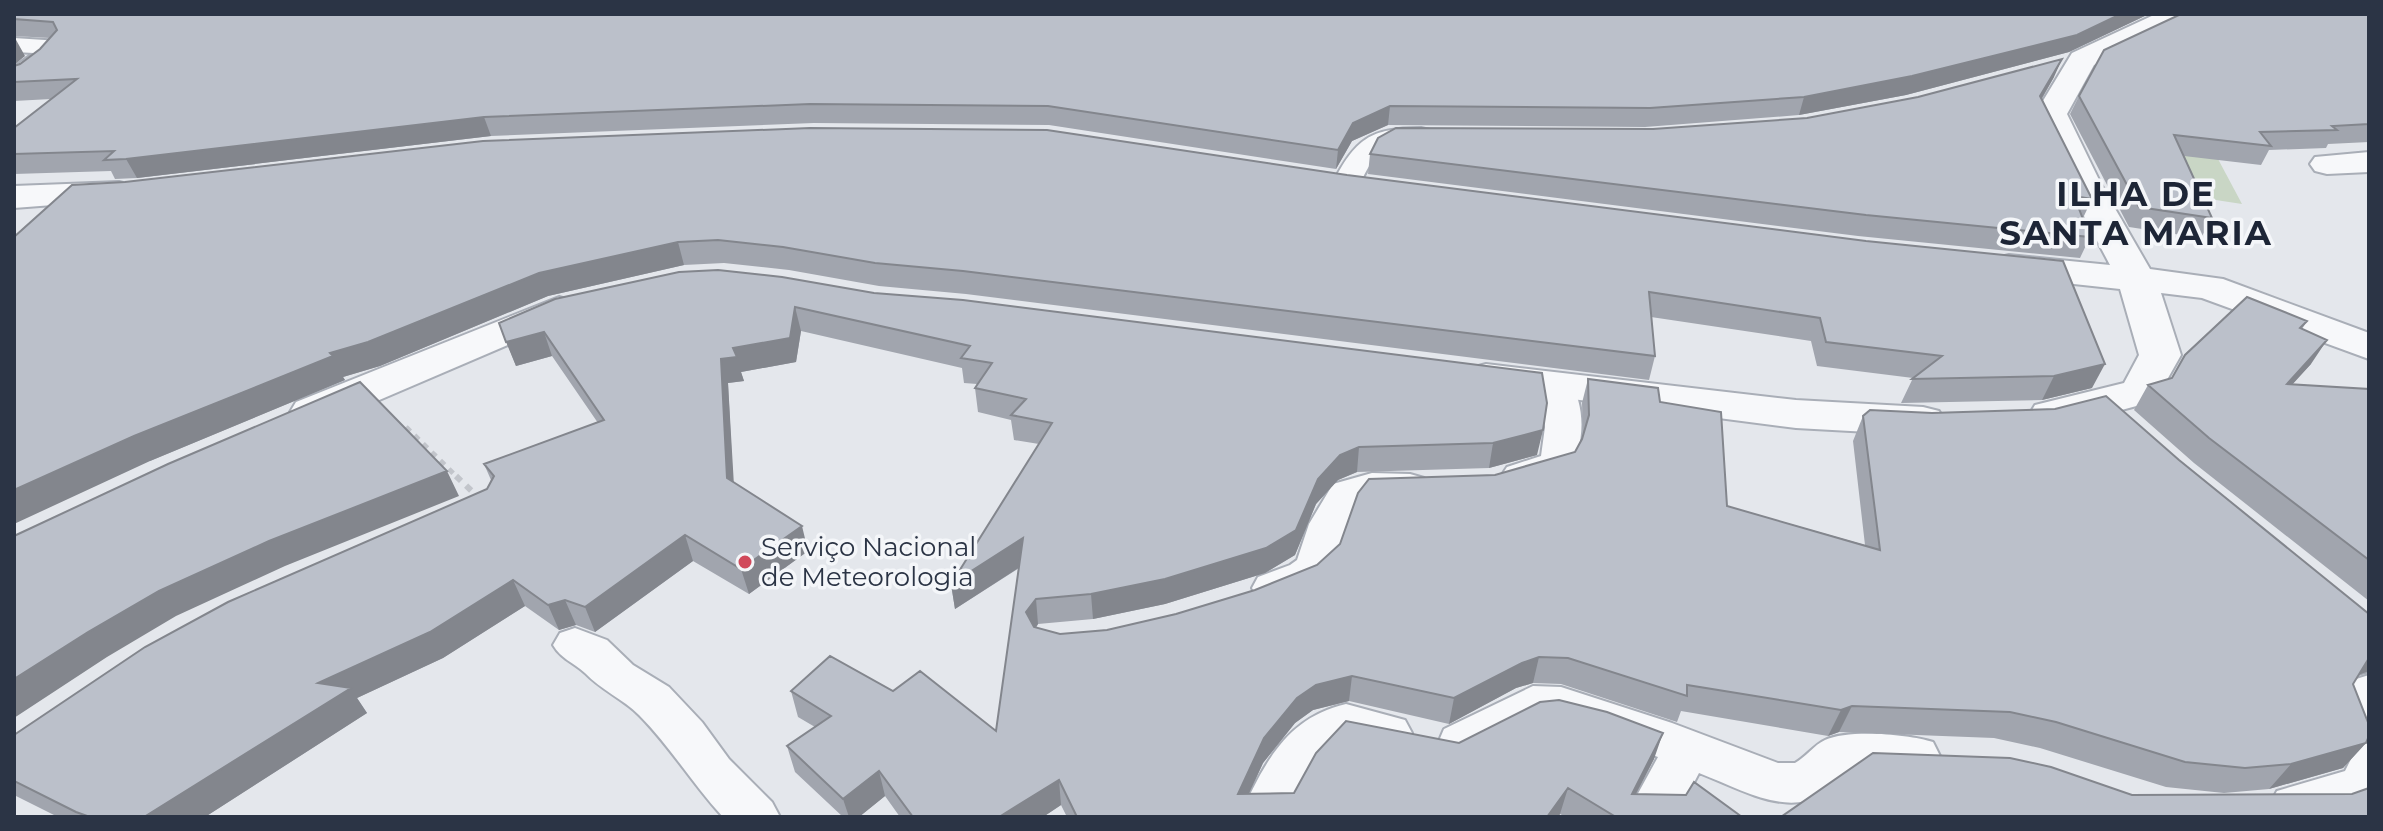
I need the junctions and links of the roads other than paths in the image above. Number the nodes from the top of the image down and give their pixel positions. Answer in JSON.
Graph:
{"nodes":[{"id":1,"x":2179,"y":14,"type":"edge"},
{"id":2,"x":14,"y":45,"type":"edge"},
{"id":3,"x":14,"y":78,"type":"edge"},
{"id":4,"x":1444,"y":137,"type":"edge"},
{"id":5,"x":2369,"y":162,"type":"edge"},
{"id":6,"x":2327,"y":164,"type":"dead end"},
{"id":7,"x":1345,"y":183,"type":"edge"},
{"id":8,"x":152,"y":189,"type":"edge"},
{"id":9,"x":14,"y":197,"type":"edge"},
{"id":10,"x":1982,"y":263,"type":"edge"},
{"id":11,"x":2137,"y":280,"type":"junction"},
{"id":12,"x":599,"y":299,"type":"edge"},
{"id":13,"x":2369,"y":347,"type":"edge"},
{"id":14,"x":1446,"y":372,"type":"edge"},
{"id":15,"x":1556,"y":386,"type":"junction"},
{"id":16,"x":2012,"y":418,"type":"edge"},
{"id":17,"x":1966,"y":420,"type":"edge"},
{"id":18,"x":280,"y":426,"type":"edge"},
{"id":19,"x":1238,"y":601,"type":"edge"},
{"id":20,"x":575,"y":645,"type":"dead end"},
{"id":21,"x":2369,"y":693,"type":"edge"},
{"id":22,"x":2369,"y":745,"type":"edge"},
{"id":23,"x":1688,"y":749,"type":"junction"},
{"id":24,"x":1963,"y":759,"type":"edge"},
{"id":25,"x":2369,"y":770,"type":"edge"},
{"id":26,"x":2255,"y":814,"type":"edge"},
{"id":27,"x":755,"y":817,"type":"edge"},
{"id":28,"x":1264,"y":817,"type":"edge"},
{"id":29,"x":1650,"y":817,"type":"edge"}],
"edges":[{"from":1,"to":11,"type":"street"},
{"from":2,"to":3,"type":"lane"},
{"from":4,"to":7,"type":"lane"},
{"from":5,"to":6,"type":"street"},
{"from":8,"to":9,"type":"street"},
{"from":10,"to":11,"type":"street"},
{"from":11,"to":13,"type":"street"},
{"from":11,"to":16,"type":"street"},
{"from":12,"to":18,"type":"street"},
{"from":14,"to":15,"type":"street"},
{"from":15,"to":17,"type":"street"},
{"from":15,"to":19,"type":"lane"},
{"from":20,"to":27,"type":"lane"},
{"from":21,"to":22,"type":"lane"},
{"from":23,"to":24,"type":"lane"},
{"from":23,"to":28,"type":"lane"},
{"from":23,"to":29,"type":"lane"},
{"from":25,"to":26,"type":"lane"}]}
